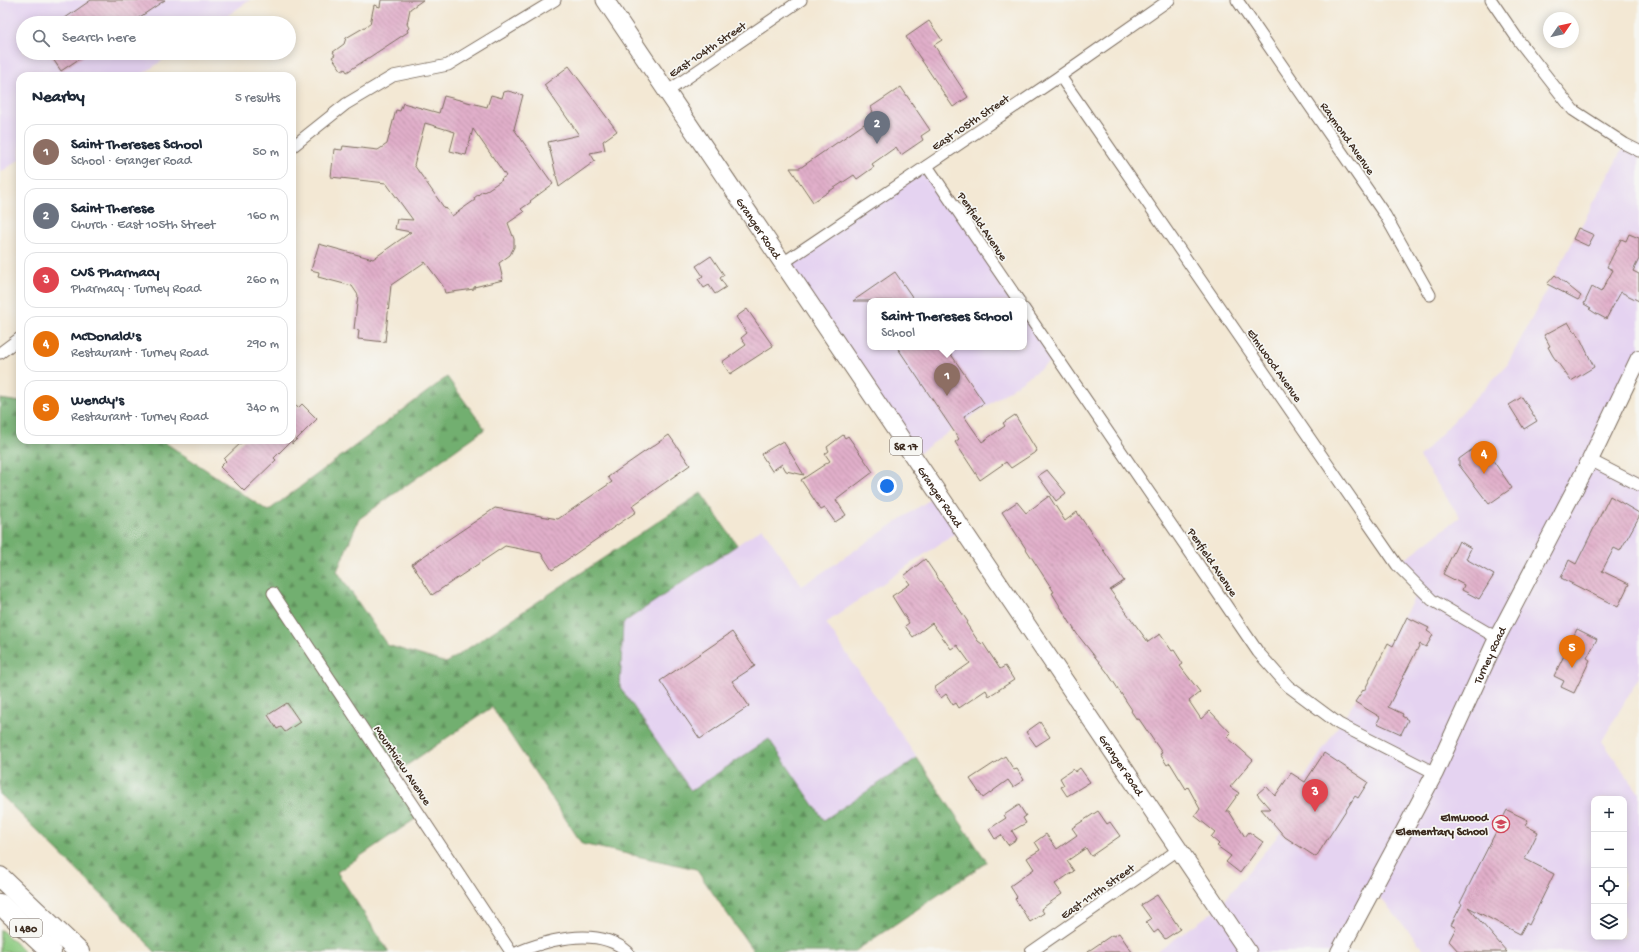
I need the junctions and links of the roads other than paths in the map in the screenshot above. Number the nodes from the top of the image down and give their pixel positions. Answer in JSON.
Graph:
{"nodes":[{"id":1,"x":555,"y":0,"type":"edge"},
{"id":2,"x":605,"y":0,"type":"edge"},
{"id":3,"x":801,"y":0,"type":"edge"},
{"id":4,"x":1169,"y":0,"type":"edge"},
{"id":5,"x":1237,"y":0,"type":"edge"},
{"id":6,"x":1491,"y":0,"type":"edge"},
{"id":7,"x":1060,"y":76,"type":"junction"},
{"id":8,"x":668,"y":91,"type":"junction"},
{"id":9,"x":296,"y":144,"type":"edge"},
{"id":10,"x":1639,"y":151,"type":"edge"},
{"id":11,"x":927,"y":166,"type":"junction"},
{"id":12,"x":783,"y":263,"type":"junction"},
{"id":13,"x":1430,"y":295,"type":"dead end"},
{"id":14,"x":1017,"y":298,"type":"edge"},
{"id":15,"x":1027,"y":313,"type":"edge"},
{"id":16,"x":16,"y":341,"type":"edge"},
{"id":17,"x":0,"y":352,"type":"edge"},
{"id":18,"x":1639,"y":358,"type":"edge"},
{"id":19,"x":1590,"y":460,"type":"junction"},
{"id":20,"x":1639,"y":485,"type":"edge"},
{"id":21,"x":273,"y":593,"type":"dead end"},
{"id":22,"x":1497,"y":638,"type":"junction"},
{"id":23,"x":1435,"y":773,"type":"junction"},
{"id":24,"x":1178,"y":850,"type":"junction"},
{"id":25,"x":0,"y":877,"type":"edge"},
{"id":26,"x":0,"y":904,"type":"edge"},
{"id":27,"x":51,"y":952,"type":"edge"},
{"id":28,"x":79,"y":952,"type":"edge"},
{"id":29,"x":511,"y":952,"type":"edge"},
{"id":30,"x":518,"y":952,"type":"edge"},
{"id":31,"x":628,"y":952,"type":"edge"},
{"id":32,"x":1031,"y":952,"type":"edge"},
{"id":33,"x":1248,"y":952,"type":"edge"},
{"id":34,"x":1339,"y":952,"type":"edge"}],
"edges":[{"from":1,"to":9,"type":"street"},
{"from":2,"to":8,"type":"main road","name":"Granger Road","number":"SR 17"},
{"from":3,"to":8,"type":"street","name":"East 104th Street"},
{"from":4,"to":7,"type":"street","name":"East 105th Street"},
{"from":5,"to":13,"type":"street","name":"Raymond Avenue"},
{"from":6,"to":10,"type":"street"},
{"from":7,"to":11,"type":"street","name":"East 105th Street"},
{"from":7,"to":22,"type":"street","name":"Elmwood Avenue"},
{"from":8,"to":12,"type":"main road","name":"Granger Road","number":"SR 17"},
{"from":11,"to":12,"type":"street","name":"East 105th Street"},
{"from":11,"to":14,"type":"street","name":"Penfield Avenue"},
{"from":12,"to":24,"type":"main road","name":"Granger Road","number":"SR 17"},
{"from":15,"to":23,"type":"street","name":"Penfield Avenue"},
{"from":16,"to":17,"type":"street"},
{"from":18,"to":19,"type":"main road","name":"Turney Road"},
{"from":19,"to":20,"type":"street"},
{"from":19,"to":22,"type":"main road","name":"Turney Road"},
{"from":21,"to":29,"type":"street","name":"Mountview Avenue"},
{"from":22,"to":23,"type":"main road","name":"Turney Road"},
{"from":23,"to":34,"type":"main road","name":"Turney Road"},
{"from":24,"to":32,"type":"street","name":"East 111th Street"},
{"from":24,"to":33,"type":"main road","name":"Granger Road","number":"SR 17"},
{"from":25,"to":28,"type":"highway"},
{"from":26,"to":27,"type":"highway","number":"I 480"},
{"from":30,"to":31,"type":"street"}]}
